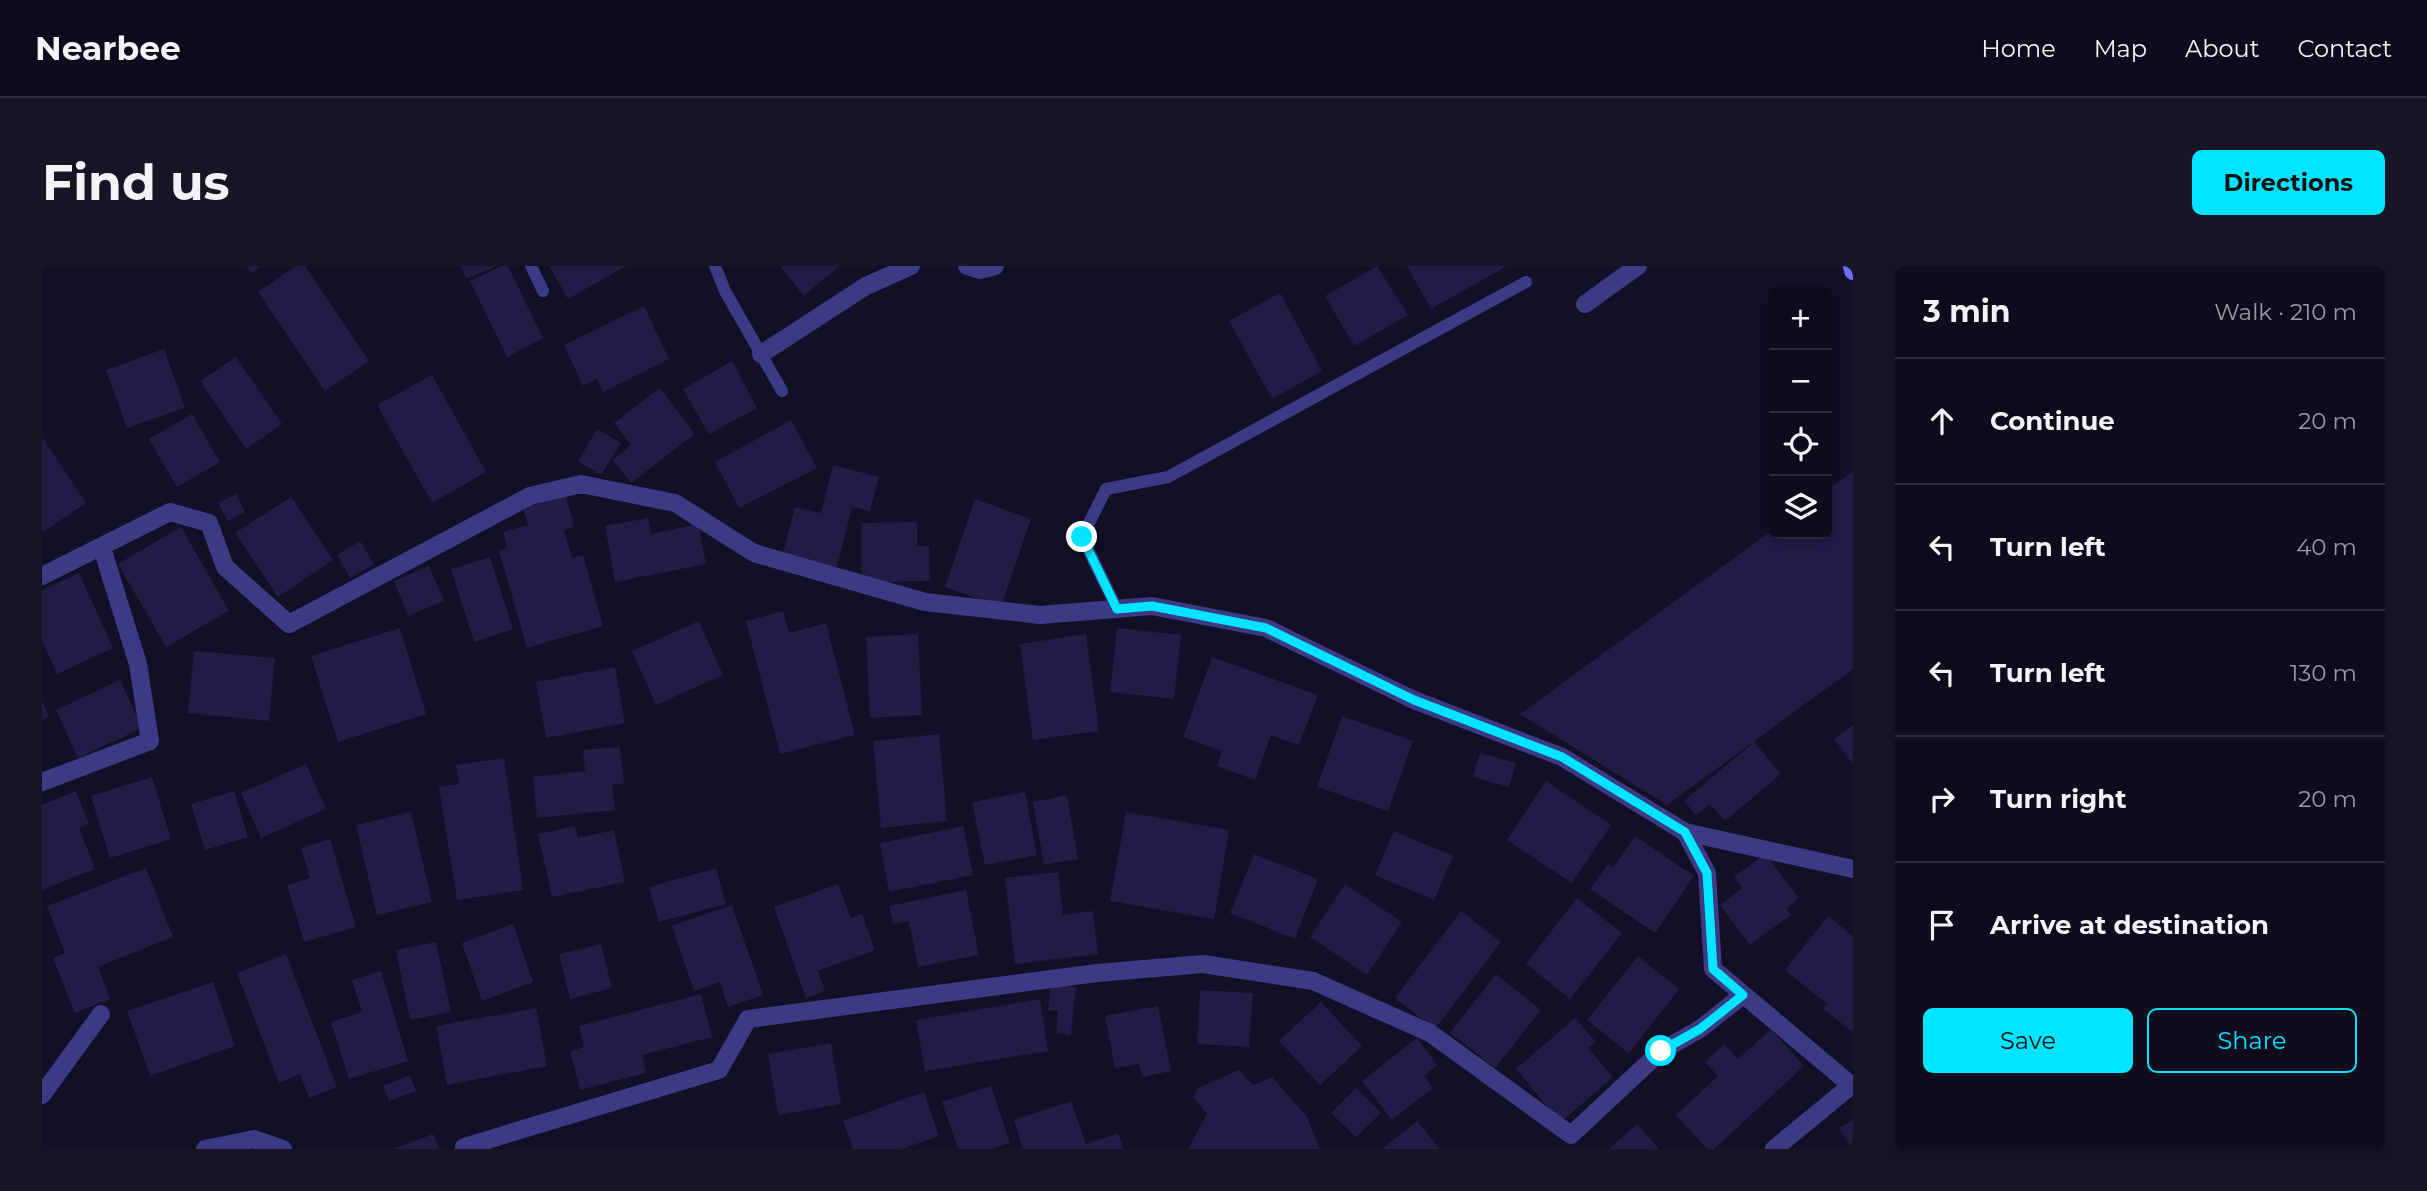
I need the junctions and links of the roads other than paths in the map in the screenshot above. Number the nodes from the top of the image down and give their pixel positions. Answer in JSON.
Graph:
{"nodes":[{"id":1,"x":531,"y":266,"type":"edge"},
{"id":2,"x":715,"y":266,"type":"edge"},
{"id":3,"x":911,"y":266,"type":"edge"},
{"id":4,"x":967,"y":266,"type":"edge"},
{"id":5,"x":995,"y":266,"type":"edge"},
{"id":6,"x":1638,"y":266,"type":"edge"},
{"id":7,"x":1526,"y":282,"type":"dead end"},
{"id":8,"x":543,"y":291,"type":"dead end"},
{"id":9,"x":1585,"y":304,"type":"dead end"},
{"id":10,"x":761,"y":354,"type":"junction"},
{"id":11,"x":782,"y":391,"type":"dead end"},
{"id":12,"x":102,"y":548,"type":"junction"},
{"id":13,"x":42,"y":576,"type":"edge"},
{"id":14,"x":1117,"y":609,"type":"junction"},
{"id":15,"x":42,"y":782,"type":"edge"},
{"id":16,"x":1685,"y":832,"type":"junction"},
{"id":17,"x":1853,"y":869,"type":"edge"},
{"id":18,"x":1743,"y":995,"type":"junction"},
{"id":19,"x":100,"y":1014,"type":"dead end"},
{"id":20,"x":1852,"y":1084,"type":"edge"},
{"id":21,"x":42,"y":1095,"type":"edge"},
{"id":22,"x":464,"y":1147,"type":"dead end"},
{"id":23,"x":205,"y":1149,"type":"edge"},
{"id":24,"x":283,"y":1149,"type":"edge"},
{"id":25,"x":1774,"y":1149,"type":"edge"}],
"edges":[{"from":1,"to":8,"type":"lane"},
{"from":2,"to":10,"type":"lane"},
{"from":3,"to":10,"type":"street"},
{"from":4,"to":5,"type":"street"},
{"from":6,"to":9,"type":"street"},
{"from":7,"to":14,"type":"lane"},
{"from":10,"to":11,"type":"lane"},
{"from":12,"to":13,"type":"street"},
{"from":12,"to":14,"type":"street"},
{"from":12,"to":15,"type":"street"},
{"from":14,"to":16,"type":"street"},
{"from":16,"to":17,"type":"street"},
{"from":16,"to":18,"type":"street"},
{"from":18,"to":20,"type":"street"},
{"from":18,"to":22,"type":"street"},
{"from":19,"to":21,"type":"street"},
{"from":20,"to":25,"type":"street"},
{"from":23,"to":24,"type":"street"}]}
